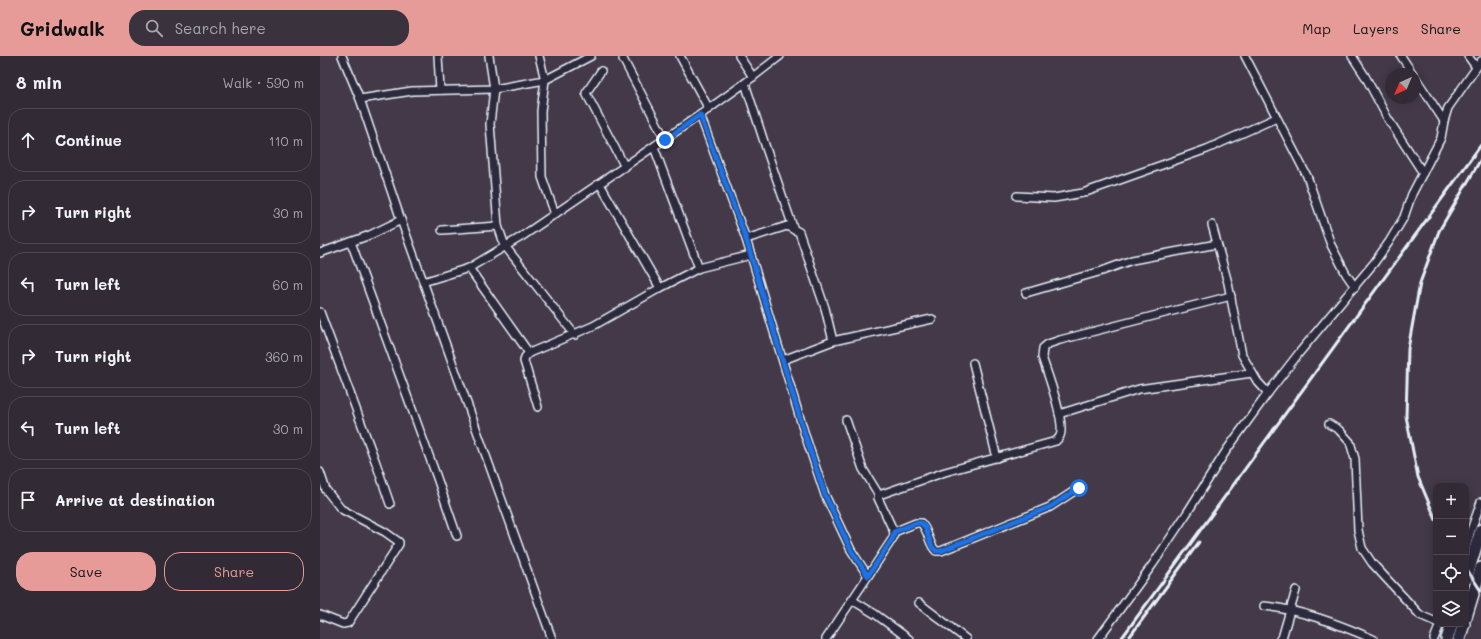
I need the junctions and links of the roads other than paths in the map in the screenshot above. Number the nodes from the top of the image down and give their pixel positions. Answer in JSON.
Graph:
{"nodes":[{"id":1,"x":342,"y":56,"type":"edge"},
{"id":2,"x":438,"y":56,"type":"edge"},
{"id":3,"x":489,"y":56,"type":"edge"},
{"id":4,"x":539,"y":56,"type":"edge"},
{"id":5,"x":591,"y":56,"type":"edge"},
{"id":6,"x":680,"y":56,"type":"edge"},
{"id":7,"x":739,"y":56,"type":"edge"},
{"id":8,"x":780,"y":56,"type":"edge"},
{"id":9,"x":1245,"y":56,"type":"edge"},
{"id":10,"x":1352,"y":56,"type":"edge"},
{"id":11,"x":1401,"y":56,"type":"edge"},
{"id":12,"x":1468,"y":56,"type":"edge"},
{"id":13,"x":623,"y":60,"type":"dead end"},
{"id":14,"x":1481,"y":60,"type":"edge"},
{"id":15,"x":1476,"y":67,"type":"junction"},
{"id":16,"x":1409,"y":68,"type":"edge"},
{"id":17,"x":601,"y":71,"type":"dead end"},
{"id":18,"x":753,"y":77,"type":"junction"},
{"id":19,"x":544,"y":80,"type":"junction"},
{"id":20,"x":745,"y":83,"type":"junction"},
{"id":21,"x":1421,"y":86,"type":"edge"},
{"id":22,"x":494,"y":89,"type":"junction"},
{"id":23,"x":440,"y":90,"type":"junction"},
{"id":24,"x":360,"y":99,"type":"junction"},
{"id":25,"x":709,"y":109,"type":"junction"},
{"id":26,"x":700,"y":115,"type":"junction"},
{"id":27,"x":1276,"y":118,"type":"junction"},
{"id":28,"x":1444,"y":121,"type":"junction"},
{"id":29,"x":665,"y":140,"type":"junction"},
{"id":30,"x":654,"y":147,"type":"junction"},
{"id":31,"x":624,"y":167,"type":"junction"},
{"id":32,"x":1423,"y":173,"type":"junction"},
{"id":33,"x":600,"y":184,"type":"junction"},
{"id":34,"x":1017,"y":196,"type":"dead end"},
{"id":35,"x":555,"y":214,"type":"junction"},
{"id":36,"x":401,"y":220,"type":"junction"},
{"id":37,"x":498,"y":226,"type":"junction"},
{"id":38,"x":1212,"y":226,"type":"dead end"},
{"id":39,"x":442,"y":230,"type":"dead end"},
{"id":40,"x":794,"y":230,"type":"junction"},
{"id":41,"x":746,"y":239,"type":"junction"},
{"id":42,"x":351,"y":242,"type":"junction"},
{"id":43,"x":1217,"y":244,"type":"junction"},
{"id":44,"x":505,"y":246,"type":"junction"},
{"id":45,"x":320,"y":253,"type":"edge"},
{"id":46,"x":751,"y":255,"type":"junction"},
{"id":47,"x":469,"y":268,"type":"junction"},
{"id":48,"x":699,"y":268,"type":"junction"},
{"id":49,"x":423,"y":282,"type":"junction"},
{"id":50,"x":1355,"y":286,"type":"junction"},
{"id":51,"x":660,"y":288,"type":"junction"},
{"id":52,"x":1026,"y":293,"type":"dead end"},
{"id":53,"x":1231,"y":296,"type":"junction"},
{"id":54,"x":320,"y":312,"type":"edge"},
{"id":55,"x":932,"y":319,"type":"dead end"},
{"id":56,"x":575,"y":335,"type":"junction"},
{"id":57,"x":833,"y":341,"type":"junction"},
{"id":58,"x":529,"y":353,"type":"junction"},
{"id":59,"x":783,"y":360,"type":"junction"},
{"id":60,"x":973,"y":364,"type":"dead end"},
{"id":61,"x":1252,"y":373,"type":"junction"},
{"id":62,"x":1268,"y":393,"type":"junction"},
{"id":63,"x":538,"y":407,"type":"dead end"},
{"id":64,"x":1059,"y":414,"type":"junction"},
{"id":65,"x":846,"y":420,"type":"dead end"},
{"id":66,"x":1329,"y":424,"type":"dead end"},
{"id":67,"x":997,"y":458,"type":"junction"},
{"id":68,"x":320,"y":472,"type":"edge"},
{"id":69,"x":1079,"y":488,"type":"dead end"},
{"id":70,"x":879,"y":495,"type":"junction"},
{"id":71,"x":1481,"y":502,"type":"edge"},
{"id":72,"x":390,"y":504,"type":"dead end"},
{"id":73,"x":1481,"y":530,"type":"edge"},
{"id":74,"x":894,"y":532,"type":"junction"},
{"id":75,"x":457,"y":536,"type":"dead end"},
{"id":76,"x":1469,"y":537,"type":"edge"},
{"id":77,"x":1481,"y":568,"type":"edge"},
{"id":78,"x":1469,"y":569,"type":"edge"},
{"id":79,"x":868,"y":576,"type":"junction"},
{"id":80,"x":1296,"y":590,"type":"dead end"},
{"id":81,"x":852,"y":600,"type":"junction"},
{"id":82,"x":919,"y":603,"type":"dead end"},
{"id":83,"x":1264,"y":606,"type":"dead end"},
{"id":84,"x":1469,"y":607,"type":"edge"},
{"id":85,"x":1290,"y":610,"type":"junction"},
{"id":86,"x":320,"y":615,"type":"edge"},
{"id":87,"x":1433,"y":621,"type":"edge"},
{"id":88,"x":1439,"y":627,"type":"edge"},
{"id":89,"x":1451,"y":627,"type":"edge"},
{"id":90,"x":1463,"y":627,"type":"edge"},
{"id":91,"x":552,"y":639,"type":"edge"},
{"id":92,"x":826,"y":639,"type":"edge"},
{"id":93,"x":908,"y":639,"type":"edge"},
{"id":94,"x":966,"y":639,"type":"edge"},
{"id":95,"x":1098,"y":639,"type":"edge"},
{"id":96,"x":1280,"y":639,"type":"edge"},
{"id":97,"x":1373,"y":639,"type":"edge"},
{"id":98,"x":1434,"y":639,"type":"edge"},
{"id":99,"x":1447,"y":639,"type":"edge"},
{"id":100,"x":1459,"y":639,"type":"edge"}],
"edges":[{"from":1,"to":24,"type":"street"},
{"from":2,"to":23,"type":"street"},
{"from":3,"to":22,"type":"street"},
{"from":4,"to":19,"type":"street"},
{"from":5,"to":19,"type":"street"},
{"from":6,"to":25,"type":"street"},
{"from":7,"to":18,"type":"street"},
{"from":8,"to":18,"type":"street"},
{"from":9,"to":27,"type":"street"},
{"from":10,"to":32,"type":"street"},
{"from":11,"to":16,"type":"street"},
{"from":12,"to":15,"type":"street"},
{"from":13,"to":29,"type":"street"},
{"from":14,"to":15,"type":"street"},
{"from":15,"to":28,"type":"street"},
{"from":17,"to":31,"type":"street"},
{"from":18,"to":20,"type":"street"},
{"from":19,"to":22,"type":"street"},
{"from":19,"to":35,"type":"street"},
{"from":20,"to":25,"type":"street"},
{"from":20,"to":40,"type":"street"},
{"from":21,"to":28,"type":"street"},
{"from":22,"to":23,"type":"street"},
{"from":22,"to":37,"type":"street"},
{"from":23,"to":24,"type":"street"},
{"from":24,"to":36,"type":"street"},
{"from":25,"to":26,"type":"street"},
{"from":26,"to":29,"type":"street"},
{"from":26,"to":41,"type":"street"},
{"from":27,"to":34,"type":"street"},
{"from":27,"to":50,"type":"street"},
{"from":28,"to":32,"type":"street"},
{"from":29,"to":30,"type":"street"},
{"from":30,"to":31,"type":"street"},
{"from":30,"to":48,"type":"street"},
{"from":31,"to":33,"type":"street"},
{"from":32,"to":50,"type":"street"},
{"from":33,"to":35,"type":"street"},
{"from":33,"to":51,"type":"street"},
{"from":35,"to":44,"type":"street"},
{"from":36,"to":42,"type":"street"},
{"from":36,"to":49,"type":"street"},
{"from":37,"to":39,"type":"street"},
{"from":37,"to":44,"type":"street"},
{"from":38,"to":43,"type":"street"},
{"from":40,"to":41,"type":"street"},
{"from":40,"to":57,"type":"street"},
{"from":41,"to":46,"type":"street"},
{"from":42,"to":45,"type":"street"},
{"from":42,"to":75,"type":"street"},
{"from":43,"to":52,"type":"street"},
{"from":43,"to":53,"type":"street"},
{"from":44,"to":47,"type":"street"},
{"from":44,"to":56,"type":"street"},
{"from":46,"to":48,"type":"street"},
{"from":46,"to":59,"type":"street"},
{"from":47,"to":49,"type":"street"},
{"from":47,"to":58,"type":"street"},
{"from":48,"to":51,"type":"street"},
{"from":49,"to":91,"type":"street"},
{"from":50,"to":62,"type":"street"},
{"from":51,"to":56,"type":"street"},
{"from":53,"to":61,"type":"street"},
{"from":53,"to":64,"type":"street"},
{"from":54,"to":72,"type":"street"},
{"from":55,"to":57,"type":"street"},
{"from":56,"to":58,"type":"street"},
{"from":57,"to":59,"type":"street"},
{"from":58,"to":63,"type":"street"},
{"from":59,"to":79,"type":"street"},
{"from":60,"to":67,"type":"street"},
{"from":61,"to":62,"type":"street"},
{"from":61,"to":64,"type":"street"},
{"from":62,"to":95,"type":"street"},
{"from":64,"to":67,"type":"street"},
{"from":65,"to":70,"type":"street"},
{"from":66,"to":87,"type":"street"},
{"from":67,"to":70,"type":"street"},
{"from":68,"to":86,"type":"street"},
{"from":69,"to":74,"type":"street"},
{"from":70,"to":74,"type":"street"},
{"from":71,"to":76,"type":"street"},
{"from":73,"to":78,"type":"main road"},
{"from":74,"to":79,"type":"street"},
{"from":77,"to":84,"type":"main road"},
{"from":79,"to":81,"type":"street"},
{"from":80,"to":85,"type":"street"},
{"from":81,"to":92,"type":"street"},
{"from":81,"to":93,"type":"street"},
{"from":82,"to":94,"type":"street"},
{"from":83,"to":85,"type":"street"},
{"from":85,"to":96,"type":"street"},
{"from":85,"to":97,"type":"street"},
{"from":88,"to":98,"type":"street"},
{"from":89,"to":99,"type":"main road"},
{"from":90,"to":100,"type":"main road"}]}
